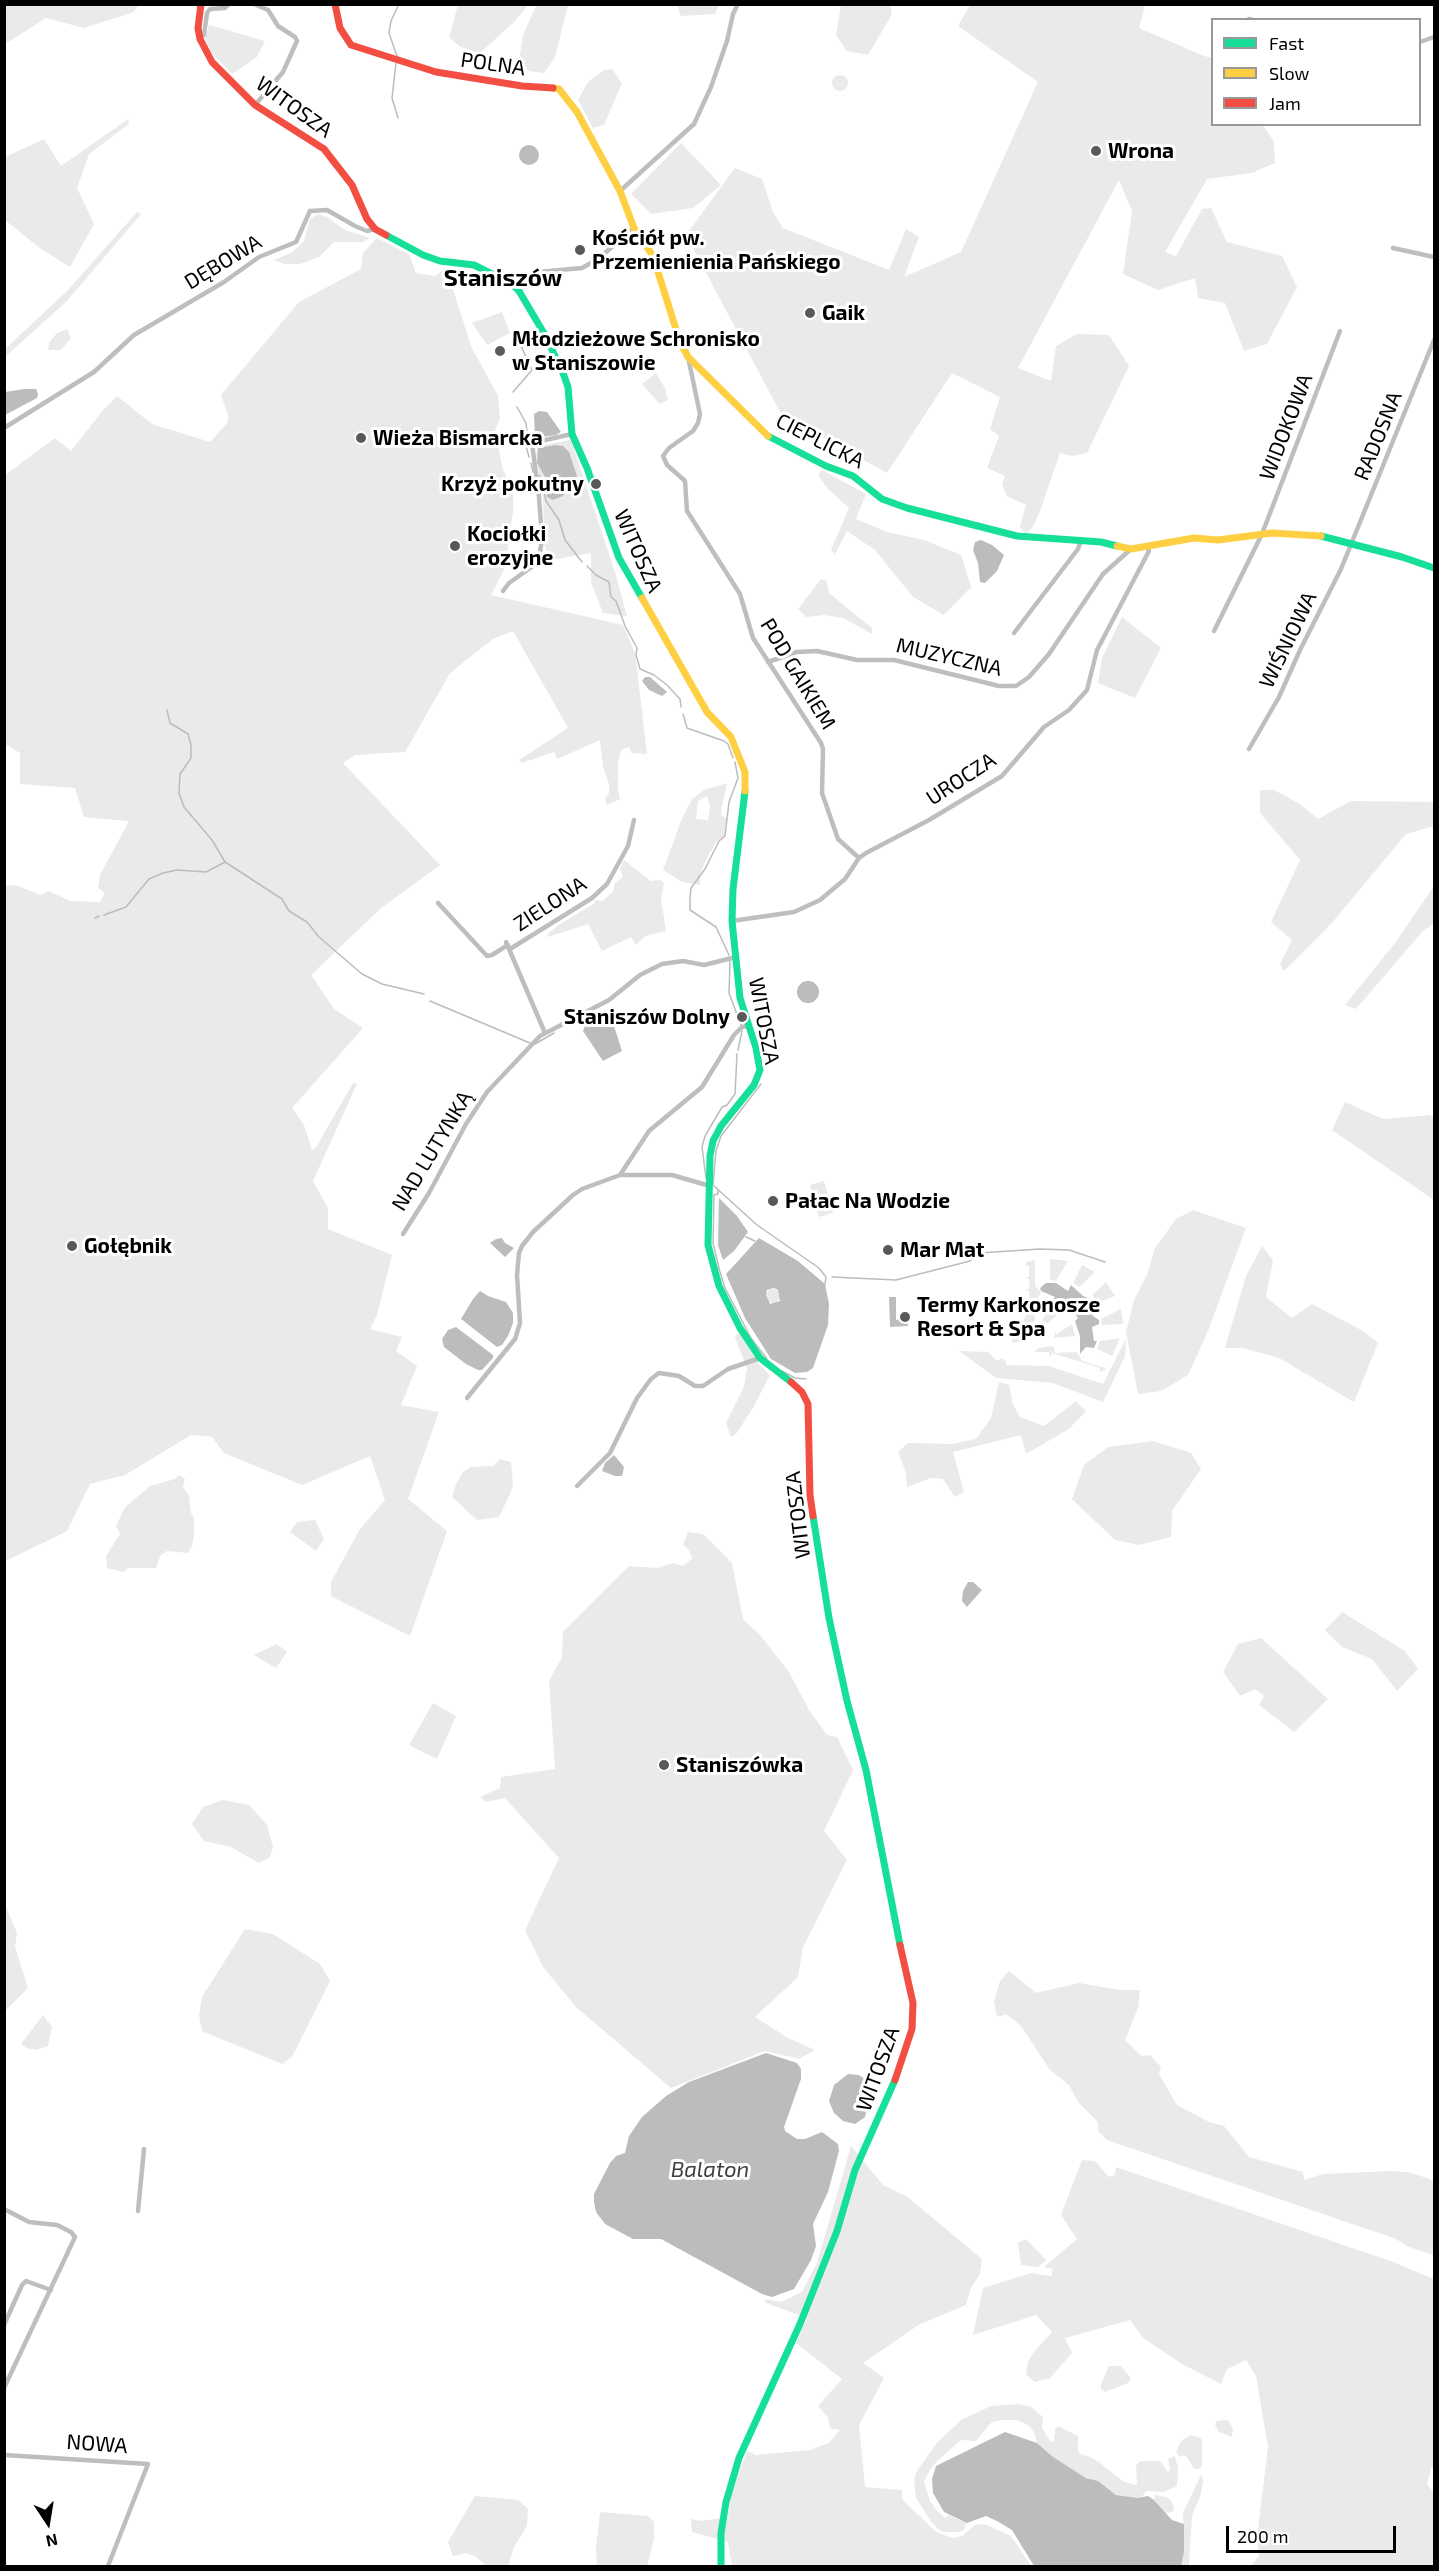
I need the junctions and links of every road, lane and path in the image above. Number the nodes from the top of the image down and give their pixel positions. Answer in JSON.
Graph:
{"nodes":[{"id":1,"x":201,"y":4,"type":"edge"},
{"id":2,"x":228,"y":4,"type":"edge"},
{"id":3,"x":254,"y":4,"type":"edge"},
{"id":4,"x":335,"y":4,"type":"edge"},
{"id":5,"x":738,"y":4,"type":"edge"},
{"id":6,"x":200,"y":39,"type":"junction"},
{"id":7,"x":255,"y":105,"type":"junction"},
{"id":8,"x":621,"y":191,"type":"junction"},
{"id":9,"x":634,"y":228,"type":"junction"},
{"id":10,"x":375,"y":230,"type":"junction"},
{"id":11,"x":1393,"y":248,"type":"dead end"},
{"id":12,"x":1434,"y":257,"type":"edge"},
{"id":13,"x":512,"y":284,"type":"junction"},
{"id":14,"x":1340,"y":331,"type":"dead end"},
{"id":15,"x":1434,"y":340,"type":"edge"},
{"id":16,"x":688,"y":357,"type":"junction"},
{"id":17,"x":4,"y":428,"type":"edge"},
{"id":18,"x":572,"y":434,"type":"junction"},
{"id":19,"x":1262,"y":534,"type":"junction"},
{"id":20,"x":1081,"y":540,"type":"junction"},
{"id":21,"x":1352,"y":544,"type":"junction"},
{"id":22,"x":1147,"y":547,"type":"junction"},
{"id":23,"x":1131,"y":549,"type":"junction"},
{"id":24,"x":1434,"y":568,"type":"edge"},
{"id":25,"x":503,"y":591,"type":"dead end"},
{"id":26,"x":1214,"y":631,"type":"dead end"},
{"id":27,"x":1014,"y":633,"type":"dead end"},
{"id":28,"x":768,"y":662,"type":"junction"},
{"id":29,"x":1249,"y":749,"type":"dead end"},
{"id":30,"x":634,"y":820,"type":"dead end"},
{"id":31,"x":859,"y":858,"type":"junction"},
{"id":32,"x":438,"y":903,"type":"dead end"},
{"id":33,"x":732,"y":921,"type":"junction"},
{"id":34,"x":508,"y":945,"type":"junction"},
{"id":35,"x":736,"y":957,"type":"junction"},
{"id":36,"x":748,"y":1026,"type":"junction"},
{"id":37,"x":545,"y":1033,"type":"junction"},
{"id":38,"x":620,"y":1175,"type":"junction"},
{"id":39,"x":710,"y":1186,"type":"junction"},
{"id":40,"x":403,"y":1233,"type":"dead end"},
{"id":41,"x":760,"y":1358,"type":"junction"},
{"id":42,"x":467,"y":1398,"type":"dead end"},
{"id":43,"x":577,"y":1486,"type":"dead end"},
{"id":44,"x":144,"y":2149,"type":"dead end"},
{"id":45,"x":4,"y":2209,"type":"edge"},
{"id":46,"x":138,"y":2211,"type":"dead end"},
{"id":47,"x":51,"y":2290,"type":"junction"},
{"id":48,"x":4,"y":2325,"type":"edge"},
{"id":49,"x":4,"y":2388,"type":"edge"},
{"id":50,"x":4,"y":2455,"type":"edge"},
{"id":51,"x":108,"y":2566,"type":"edge"},
{"id":52,"x":721,"y":2566,"type":"edge"}],
"edges":[{"from":1,"to":6,"type":"street"},
{"from":2,"to":6,"type":"street"},
{"from":3,"to":7,"type":"street"},
{"from":4,"to":8,"type":"street","name":"POLNA"},
{"from":5,"to":8,"type":"street"},
{"from":6,"to":7,"type":"street","name":"WITOSZA"},
{"from":7,"to":10,"type":"street","name":"WITOSZA"},
{"from":8,"to":9,"type":"street","name":"CIEPLICKA"},
{"from":9,"to":13,"type":"street"},
{"from":9,"to":16,"type":"street","name":"CIEPLICKA"},
{"from":10,"to":13,"type":"street","name":"WITOSZA"},
{"from":10,"to":17,"type":"street","name":"DĘBOWA"},
{"from":11,"to":12,"type":"street"},
{"from":13,"to":18,"type":"street","name":"WITOSZA"},
{"from":14,"to":19,"type":"street","name":"WIDOKOWA"},
{"from":15,"to":21,"type":"street","name":"RADOSNA"},
{"from":16,"to":20,"type":"street","name":"CIEPLICKA"},
{"from":16,"to":28,"type":"street","name":"POD GAIKIEM"},
{"from":18,"to":25,"type":"street"},
{"from":18,"to":33,"type":"street","name":"WITOSZA"},
{"from":19,"to":21,"type":"street"},
{"from":19,"to":22,"type":"street"},
{"from":19,"to":26,"type":"street","name":"WIDOKOWA"},
{"from":20,"to":23,"type":"street","name":"CIEPLICKA"},
{"from":20,"to":27,"type":"street"},
{"from":21,"to":24,"type":"street"},
{"from":21,"to":29,"type":"street","name":"WIŚNIOWA"},
{"from":22,"to":23,"type":"street"},
{"from":22,"to":31,"type":"street","name":"UROCZA"},
{"from":23,"to":28,"type":"street","name":"MUZYCZNA"},
{"from":28,"to":31,"type":"street","name":"POD GAIKIEM"},
{"from":30,"to":34,"type":"street","name":"ZIELONA"},
{"from":31,"to":33,"type":"street","name":"UROCZA"},
{"from":32,"to":34,"type":"street","name":"ZIELONA"},
{"from":33,"to":35,"type":"street","name":"WITOSZA"},
{"from":34,"to":37,"type":"street"},
{"from":35,"to":36,"type":"street","name":"WITOSZA"},
{"from":35,"to":37,"type":"street","name":"NAD LUTYNKĄ"},
{"from":36,"to":38,"type":"street"},
{"from":36,"to":39,"type":"street","name":"WITOSZA"},
{"from":37,"to":40,"type":"street","name":"NAD LUTYNKĄ"},
{"from":38,"to":39,"type":"street"},
{"from":38,"to":42,"type":"street"},
{"from":39,"to":41,"type":"street","name":"WITOSZA"},
{"from":41,"to":43,"type":"street"},
{"from":41,"to":52,"type":"street","name":"WITOSZA"},
{"from":44,"to":46,"type":"street"},
{"from":45,"to":47,"type":"street"},
{"from":47,"to":48,"type":"street"},
{"from":47,"to":49,"type":"street"},
{"from":50,"to":51,"type":"street","name":"NOWA"}]}
